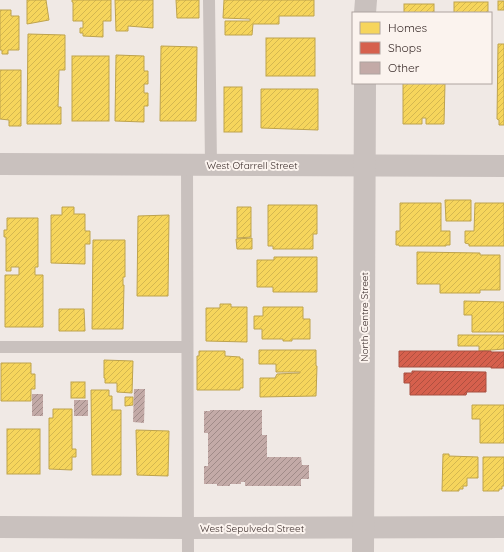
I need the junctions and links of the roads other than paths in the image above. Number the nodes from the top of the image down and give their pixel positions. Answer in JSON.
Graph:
{"nodes":[{"id":1,"x":209,"y":0,"type":"edge"},
{"id":2,"x":366,"y":0,"type":"edge"},
{"id":3,"x":365,"y":12,"type":"edge"},
{"id":4,"x":365,"y":84,"type":"edge"},
{"id":5,"x":0,"y":164,"type":"edge"},
{"id":6,"x":187,"y":165,"type":"junction"},
{"id":7,"x":211,"y":165,"type":"junction"},
{"id":8,"x":364,"y":166,"type":"junction"},
{"id":9,"x":504,"y":166,"type":"edge"},
{"id":10,"x":0,"y":347,"type":"edge"},
{"id":11,"x":187,"y":347,"type":"junction"},
{"id":12,"x":0,"y":527,"type":"edge"},
{"id":13,"x":364,"y":527,"type":"junction"},
{"id":14,"x":504,"y":527,"type":"edge"},
{"id":15,"x":188,"y":528,"type":"junction"},
{"id":16,"x":188,"y":552,"type":"edge"},
{"id":17,"x":364,"y":552,"type":"edge"}],
"edges":[{"from":1,"to":7,"type":"lane"},
{"from":2,"to":3,"type":"street"},
{"from":4,"to":8,"type":"street","name":"North Centre Street"},
{"from":5,"to":6,"type":"street","name":"West Ofarrell Street"},
{"from":6,"to":7,"type":"street","name":"West Ofarrell Street"},
{"from":6,"to":11,"type":"lane"},
{"from":7,"to":8,"type":"street","name":"West Ofarrell Street"},
{"from":8,"to":9,"type":"street","name":"West Ofarrell Street"},
{"from":8,"to":13,"type":"street","name":"North Centre Street"},
{"from":10,"to":11,"type":"lane"},
{"from":11,"to":15,"type":"lane"},
{"from":12,"to":15,"type":"street","name":"West Sepulveda Street"},
{"from":13,"to":14,"type":"street","name":"West Sepulveda Street"},
{"from":13,"to":15,"type":"street","name":"West Sepulveda Street"},
{"from":13,"to":17,"type":"street","name":"North Centre Street"},
{"from":15,"to":16,"type":"lane"}]}
